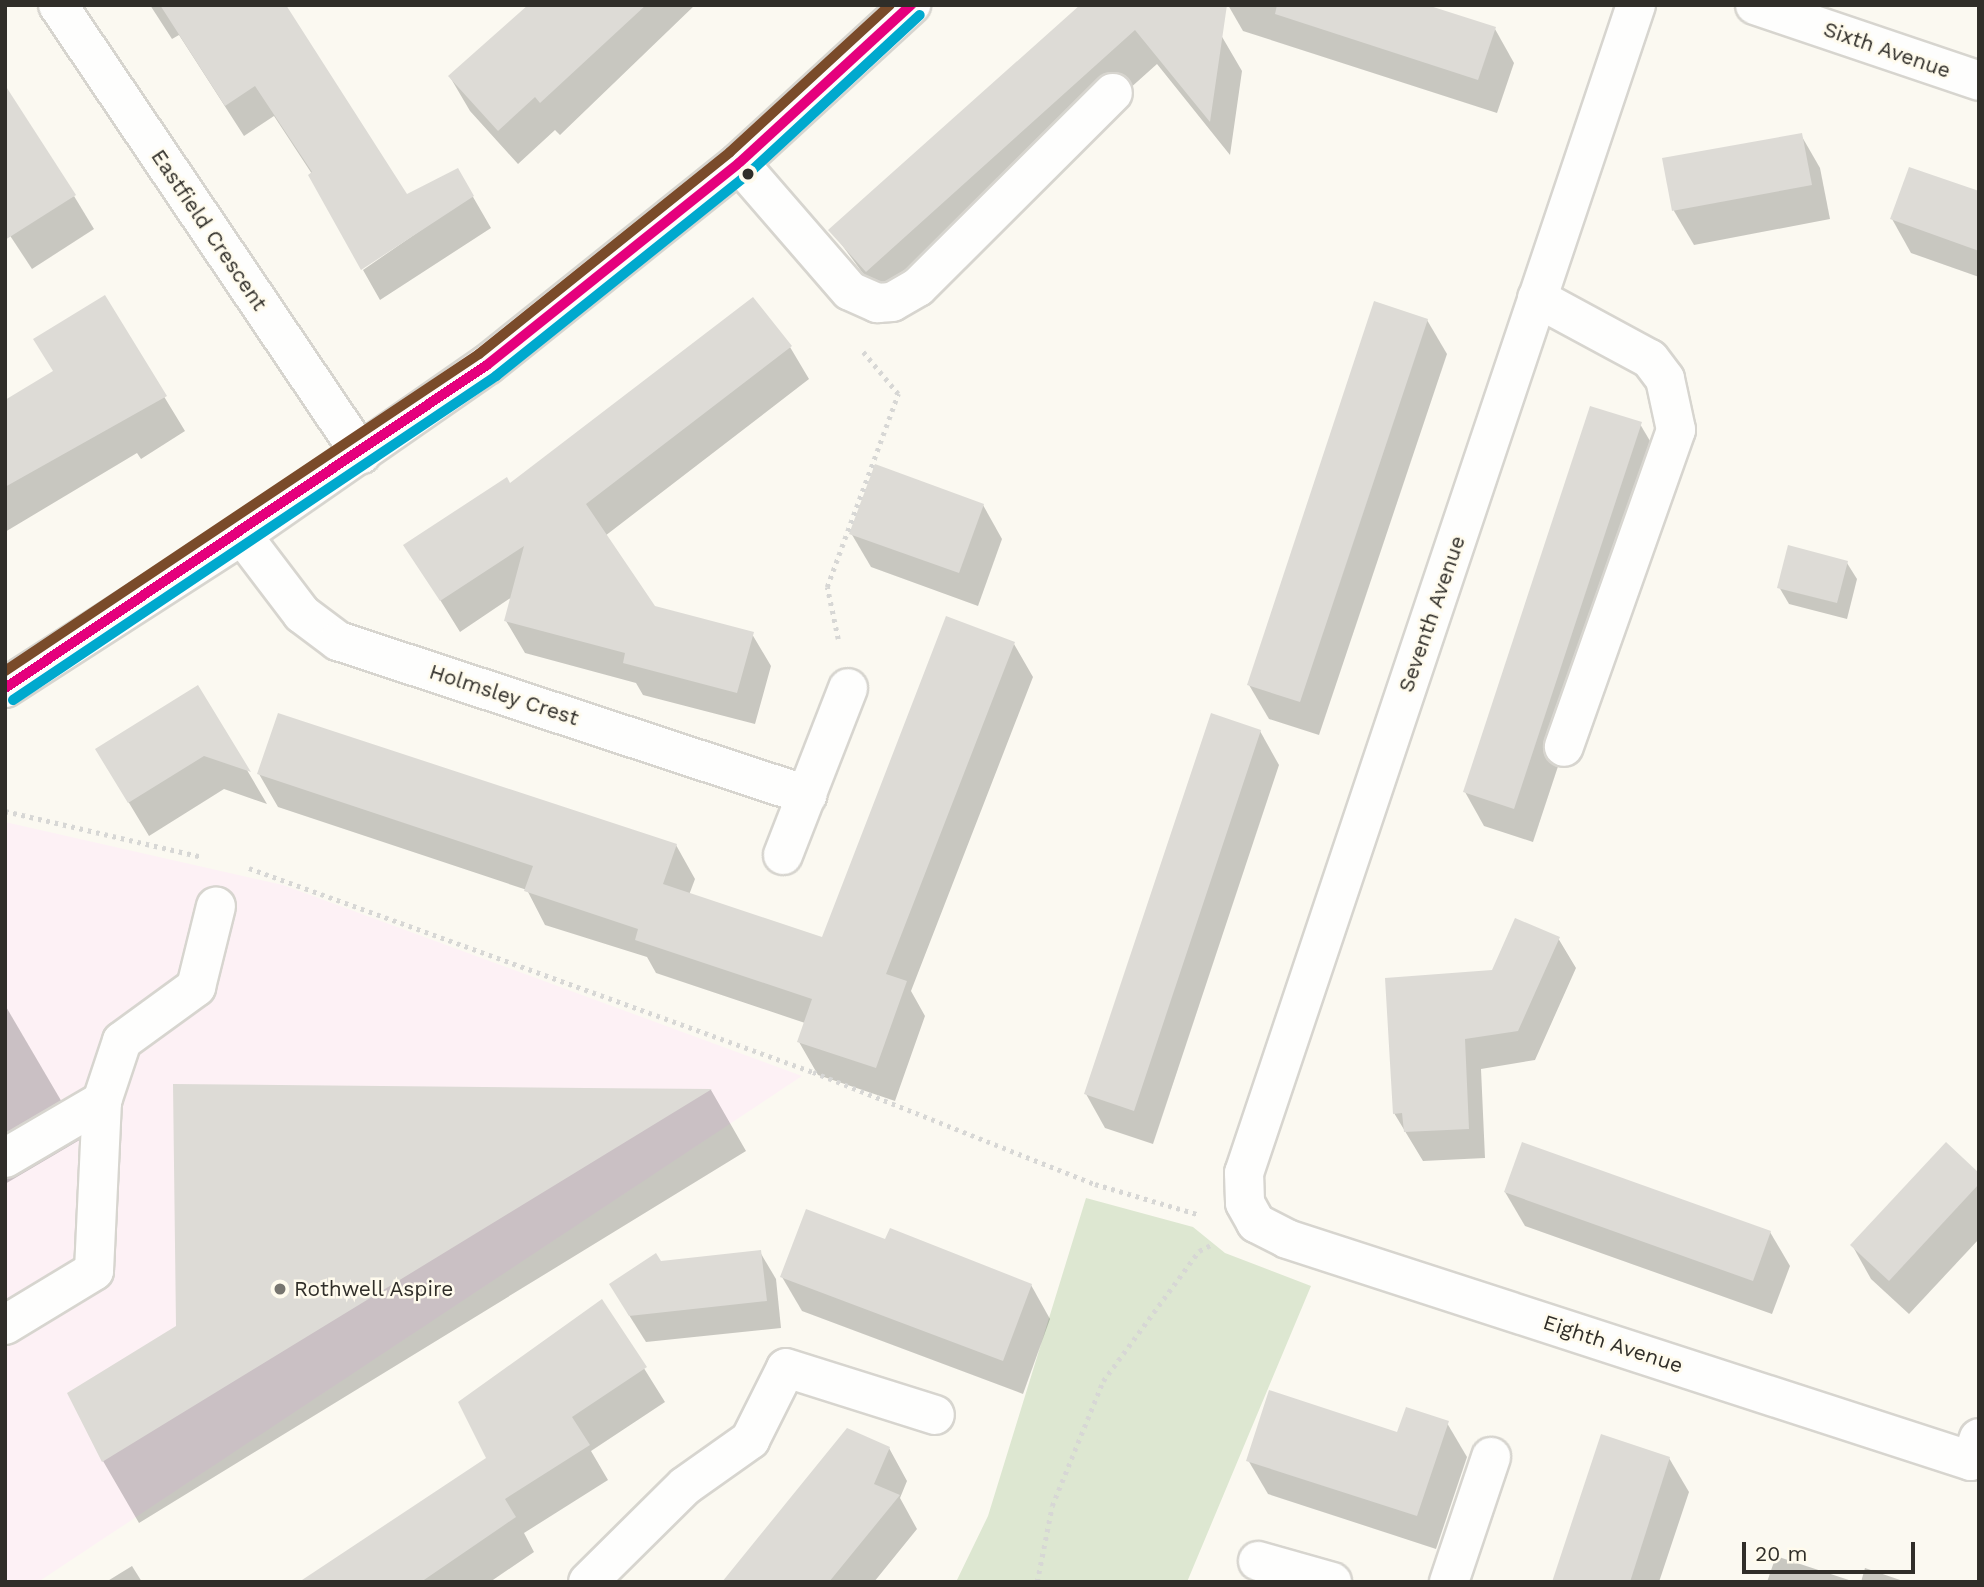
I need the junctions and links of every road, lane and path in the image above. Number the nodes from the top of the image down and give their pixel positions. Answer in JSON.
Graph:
{"nodes":[{"id":1,"x":58,"y":5,"type":"edge"},
{"id":2,"x":911,"y":5,"type":"edge"},
{"id":3,"x":1636,"y":5,"type":"edge"},
{"id":4,"x":1755,"y":5,"type":"edge"},
{"id":5,"x":1979,"y":81,"type":"edge"},
{"id":6,"x":1113,"y":93,"type":"dead end"},
{"id":7,"x":739,"y":163,"type":"junction"},
{"id":8,"x":1538,"y":299,"type":"junction"},
{"id":9,"x":853,"y":340,"type":"dead end"},
{"id":10,"x":360,"y":454,"type":"junction"},
{"id":11,"x":242,"y":536,"type":"junction"},
{"id":12,"x":5,"y":688,"type":"edge"},
{"id":13,"x":848,"y":688,"type":"joint"},
{"id":14,"x":1564,"y":747,"type":"dead end"},
{"id":15,"x":807,"y":795,"type":"junction"},
{"id":16,"x":5,"y":811,"type":"edge"},
{"id":17,"x":783,"y":855,"type":"dead end"},
{"id":18,"x":207,"y":858,"type":"dead end"},
{"id":19,"x":234,"y":864,"type":"dead end"},
{"id":20,"x":216,"y":906,"type":"dead end"},
{"id":21,"x":102,"y":1101,"type":"junction"},
{"id":22,"x":5,"y":1158,"type":"edge"},
{"id":23,"x":1251,"y":1213,"type":"junction"},
{"id":24,"x":5,"y":1325,"type":"edge"},
{"id":25,"x":934,"y":1415,"type":"dead end"},
{"id":26,"x":1975,"y":1450,"type":"edge"},
{"id":27,"x":1491,"y":1457,"type":"dead end"},
{"id":28,"x":1258,"y":1561,"type":"dead end"},
{"id":29,"x":588,"y":1582,"type":"edge"},
{"id":30,"x":1037,"y":1582,"type":"edge"},
{"id":31,"x":1332,"y":1582,"type":"edge"},
{"id":32,"x":1449,"y":1582,"type":"edge"}],
"edges":[{"from":1,"to":10,"type":"street","name":"Eastfield Crescent"},
{"from":2,"to":7,"type":"street"},
{"from":3,"to":8,"type":"street","name":"Seventh Avenue"},
{"from":4,"to":5,"type":"street","name":"Sixth Avenue"},
{"from":6,"to":7,"type":"street"},
{"from":7,"to":10,"type":"street"},
{"from":8,"to":14,"type":"street"},
{"from":8,"to":23,"type":"street","name":"Seventh Avenue"},
{"from":9,"to":13,"type":"path"},
{"from":10,"to":11,"type":"street"},
{"from":11,"to":12,"type":"street"},
{"from":11,"to":15,"type":"street","name":"Holmsley Crest"},
{"from":13,"to":15,"type":"street"},
{"from":15,"to":17,"type":"street"},
{"from":16,"to":18,"type":"path"},
{"from":19,"to":23,"type":"path"},
{"from":20,"to":21,"type":"street"},
{"from":21,"to":22,"type":"street"},
{"from":21,"to":24,"type":"street"},
{"from":23,"to":26,"type":"street","name":"Eighth Avenue"},
{"from":23,"to":30,"type":"path"},
{"from":25,"to":29,"type":"street"},
{"from":27,"to":32,"type":"street"},
{"from":28,"to":31,"type":"street"}]}
